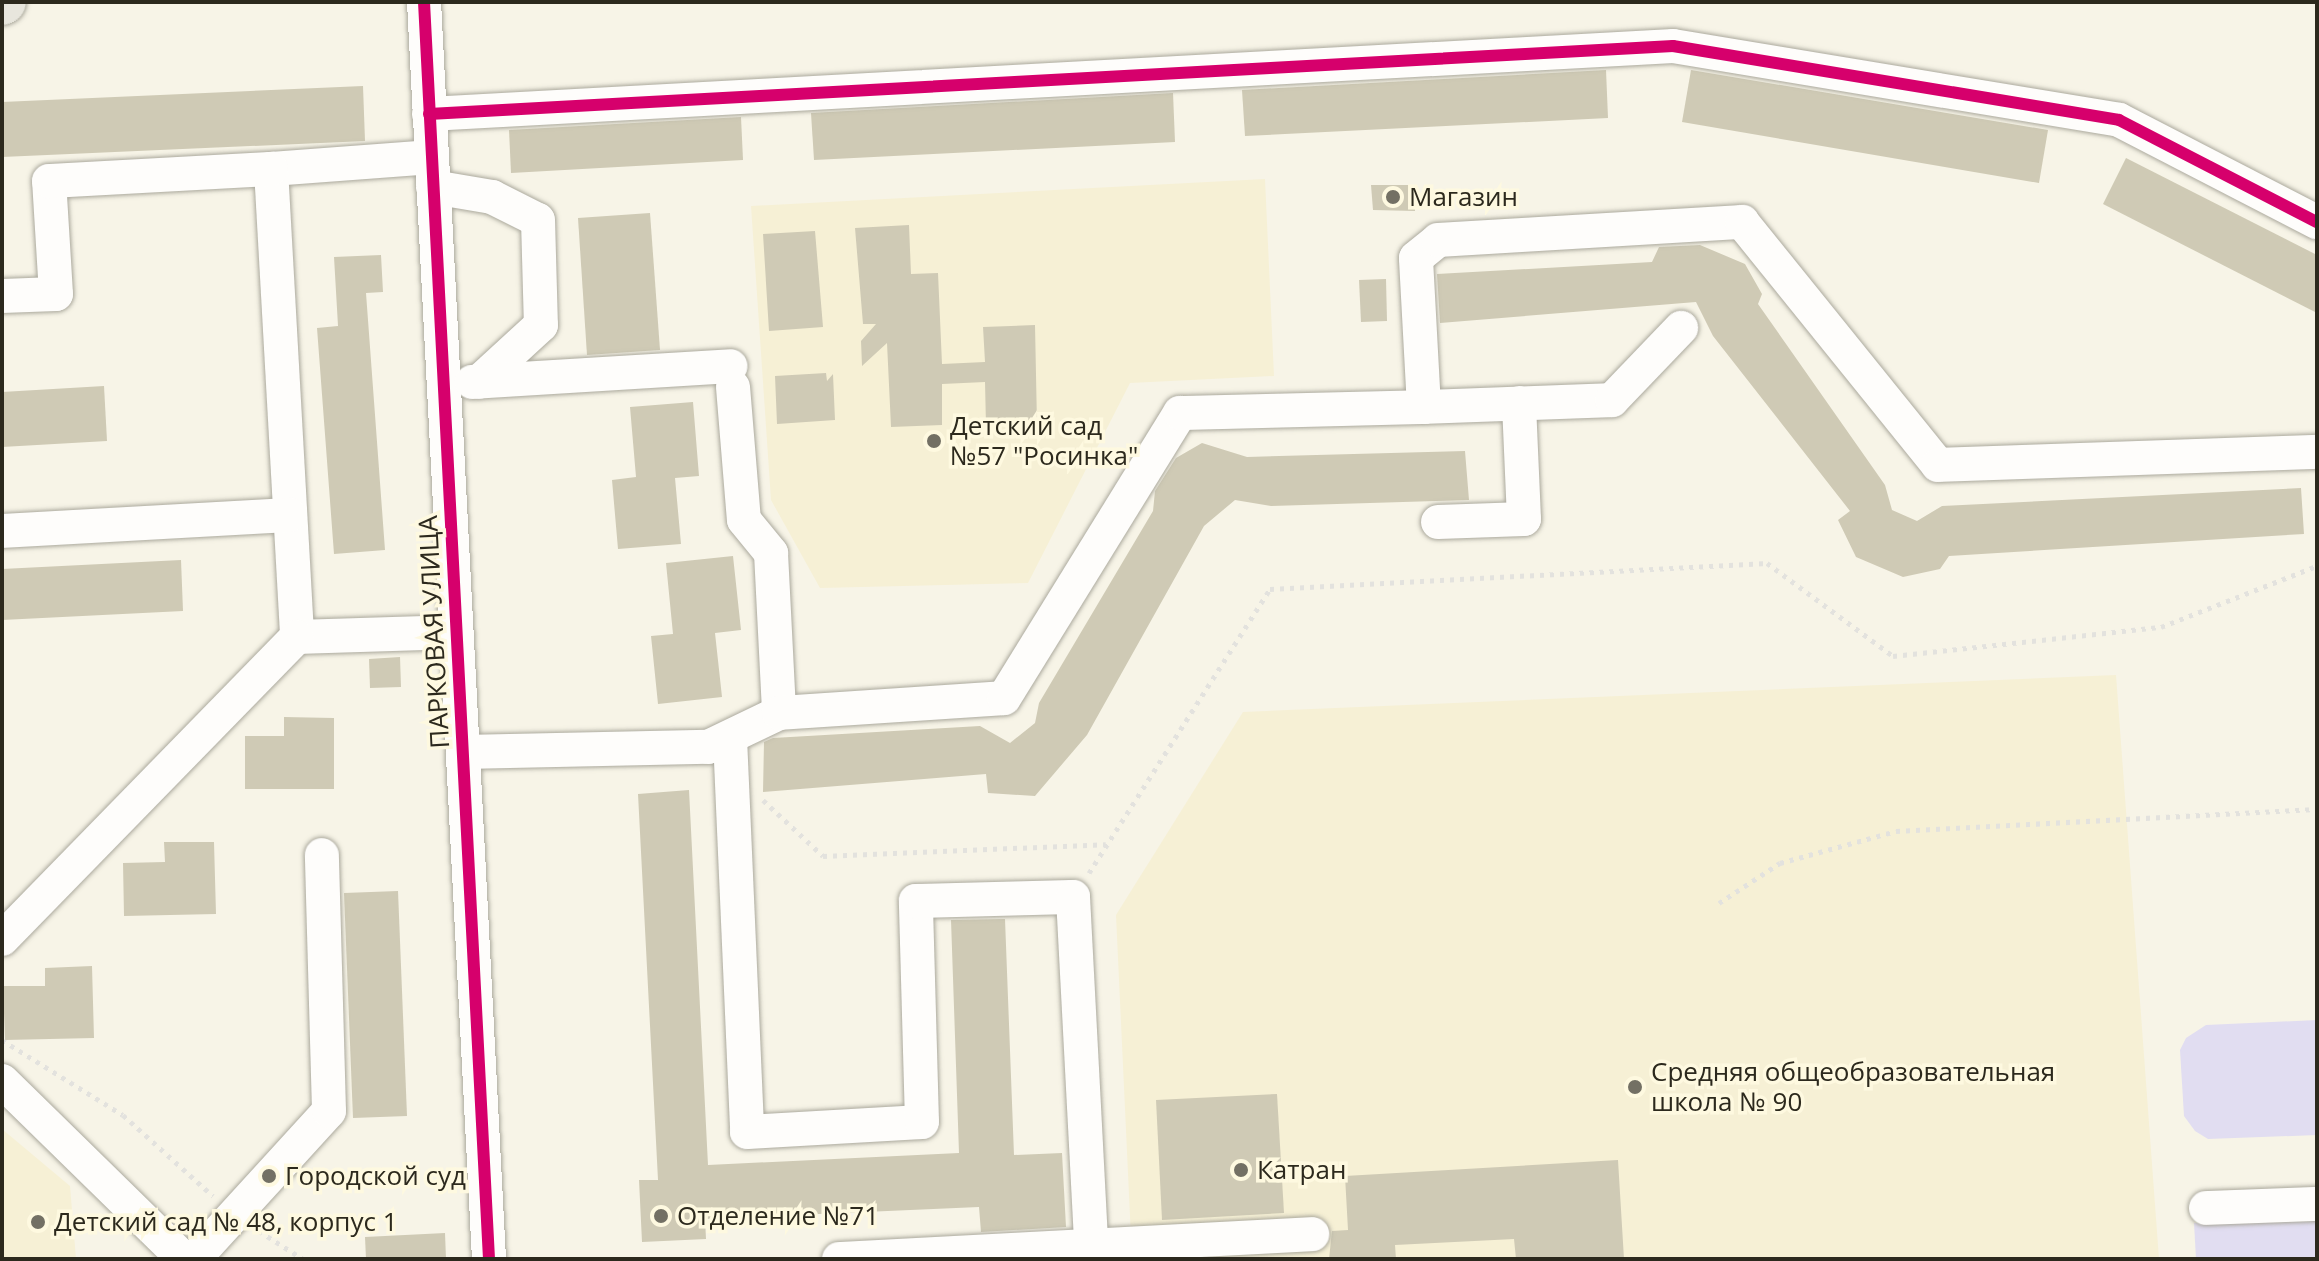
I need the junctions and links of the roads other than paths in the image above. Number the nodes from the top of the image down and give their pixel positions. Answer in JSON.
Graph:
{"nodes":[{"id":1,"x":424,"y":2,"type":"edge"},
{"id":2,"x":429,"y":114,"type":"junction"},
{"id":3,"x":271,"y":169,"type":"junction"},
{"id":4,"x":432,"y":172,"type":"junction"},
{"id":5,"x":2317,"y":222,"type":"edge"},
{"id":6,"x":2,"y":296,"type":"edge"},
{"id":7,"x":1681,"y":328,"type":"dead end"},
{"id":8,"x":479,"y":382,"type":"junction"},
{"id":9,"x":444,"y":383,"type":"junction"},
{"id":10,"x":1519,"y":403,"type":"junction"},
{"id":11,"x":1424,"y":407,"type":"junction"},
{"id":12,"x":2317,"y":452,"type":"edge"},
{"id":13,"x":290,"y":515,"type":"junction"},
{"id":14,"x":1438,"y":522,"type":"dead end"},
{"id":15,"x":2,"y":531,"type":"edge"},
{"id":16,"x":456,"y":632,"type":"junction"},
{"id":17,"x":297,"y":637,"type":"junction"},
{"id":18,"x":779,"y":713,"type":"junction"},
{"id":19,"x":463,"y":752,"type":"junction"},
{"id":20,"x":730,"y":754,"type":"junction"},
{"id":21,"x":322,"y":855,"type":"dead end"},
{"id":22,"x":2,"y":939,"type":"edge"},
{"id":23,"x":2,"y":1081,"type":"edge"},
{"id":24,"x":2317,"y":1204,"type":"edge"},
{"id":25,"x":2206,"y":1208,"type":"dead end"},
{"id":26,"x":1312,"y":1234,"type":"dead end"},
{"id":27,"x":1175,"y":1250,"type":"edge"},
{"id":28,"x":1092,"y":1252,"type":"edge"},
{"id":29,"x":184,"y":1259,"type":"edge"},
{"id":30,"x":194,"y":1259,"type":"edge"},
{"id":31,"x":489,"y":1259,"type":"edge"},
{"id":32,"x":839,"y":1259,"type":"edge"}],
"edges":[{"from":1,"to":2,"type":"street","name":"ПАРКОВАЯ УЛИЦА"},
{"from":2,"to":4,"type":"street","name":"ПАРКОВАЯ УЛИЦА"},
{"from":2,"to":5,"type":"street"},
{"from":3,"to":4,"type":"street"},
{"from":3,"to":6,"type":"street"},
{"from":3,"to":13,"type":"street"},
{"from":4,"to":8,"type":"street"},
{"from":4,"to":9,"type":"street","name":"ПАРКОВАЯ УЛИЦА"},
{"from":7,"to":10,"type":"street"},
{"from":8,"to":9,"type":"street"},
{"from":8,"to":18,"type":"street"},
{"from":9,"to":16,"type":"street","name":"ПАРКОВАЯ УЛИЦА"},
{"from":10,"to":11,"type":"street"},
{"from":10,"to":14,"type":"street"},
{"from":11,"to":12,"type":"street"},
{"from":11,"to":18,"type":"street"},
{"from":13,"to":15,"type":"street"},
{"from":13,"to":17,"type":"street"},
{"from":16,"to":17,"type":"street"},
{"from":16,"to":19,"type":"street","name":"ПАРКОВАЯ УЛИЦА"},
{"from":17,"to":22,"type":"street"},
{"from":18,"to":20,"type":"street"},
{"from":19,"to":20,"type":"street"},
{"from":19,"to":31,"type":"street","name":"ПАРКОВАЯ УЛИЦА"},
{"from":20,"to":28,"type":"street"},
{"from":21,"to":30,"type":"street"},
{"from":23,"to":29,"type":"street"},
{"from":24,"to":25,"type":"street"},
{"from":26,"to":27,"type":"street"},
{"from":27,"to":28,"type":"street"},
{"from":28,"to":32,"type":"street"}]}
